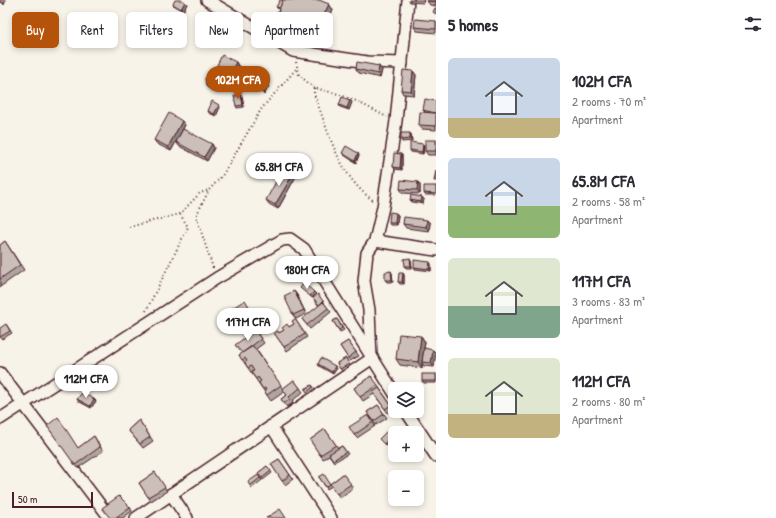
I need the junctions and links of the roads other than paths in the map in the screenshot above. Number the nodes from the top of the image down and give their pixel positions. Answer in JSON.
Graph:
{"nodes":[{"id":1,"x":207,"y":0,"type":"edge"},
{"id":2,"x":408,"y":0,"type":"edge"},
{"id":3,"x":402,"y":63,"type":"junction"},
{"id":4,"x":375,"y":241,"type":"junction"},
{"id":5,"x":436,"y":250,"type":"edge"},
{"id":6,"x":371,"y":358,"type":"junction"},
{"id":7,"x":0,"y":372,"type":"edge"},
{"id":8,"x":388,"y":384,"type":"edge"},
{"id":9,"x":24,"y":404,"type":"junction"},
{"id":10,"x":411,"y":418,"type":"edge"},
{"id":11,"x":0,"y":419,"type":"edge"},
{"id":12,"x":271,"y":426,"type":"junction"},
{"id":13,"x":436,"y":456,"type":"edge"},
{"id":14,"x":171,"y":494,"type":"junction"},
{"id":15,"x":110,"y":518,"type":"edge"},
{"id":16,"x":136,"y":518,"type":"edge"},
{"id":17,"x":187,"y":518,"type":"edge"},
{"id":18,"x":331,"y":518,"type":"edge"}],
"edges":[{"from":1,"to":3,"type":"street"},
{"from":2,"to":3,"type":"street"},
{"from":3,"to":4,"type":"street"},
{"from":4,"to":5,"type":"street"},
{"from":4,"to":6,"type":"street"},
{"from":6,"to":8,"type":"street"},
{"from":6,"to":9,"type":"street"},
{"from":6,"to":12,"type":"street"},
{"from":7,"to":9,"type":"street"},
{"from":9,"to":11,"type":"street"},
{"from":9,"to":15,"type":"street"},
{"from":10,"to":13,"type":"street"},
{"from":12,"to":14,"type":"street"},
{"from":12,"to":18,"type":"street"},
{"from":14,"to":16,"type":"street"},
{"from":14,"to":17,"type":"street"}]}
